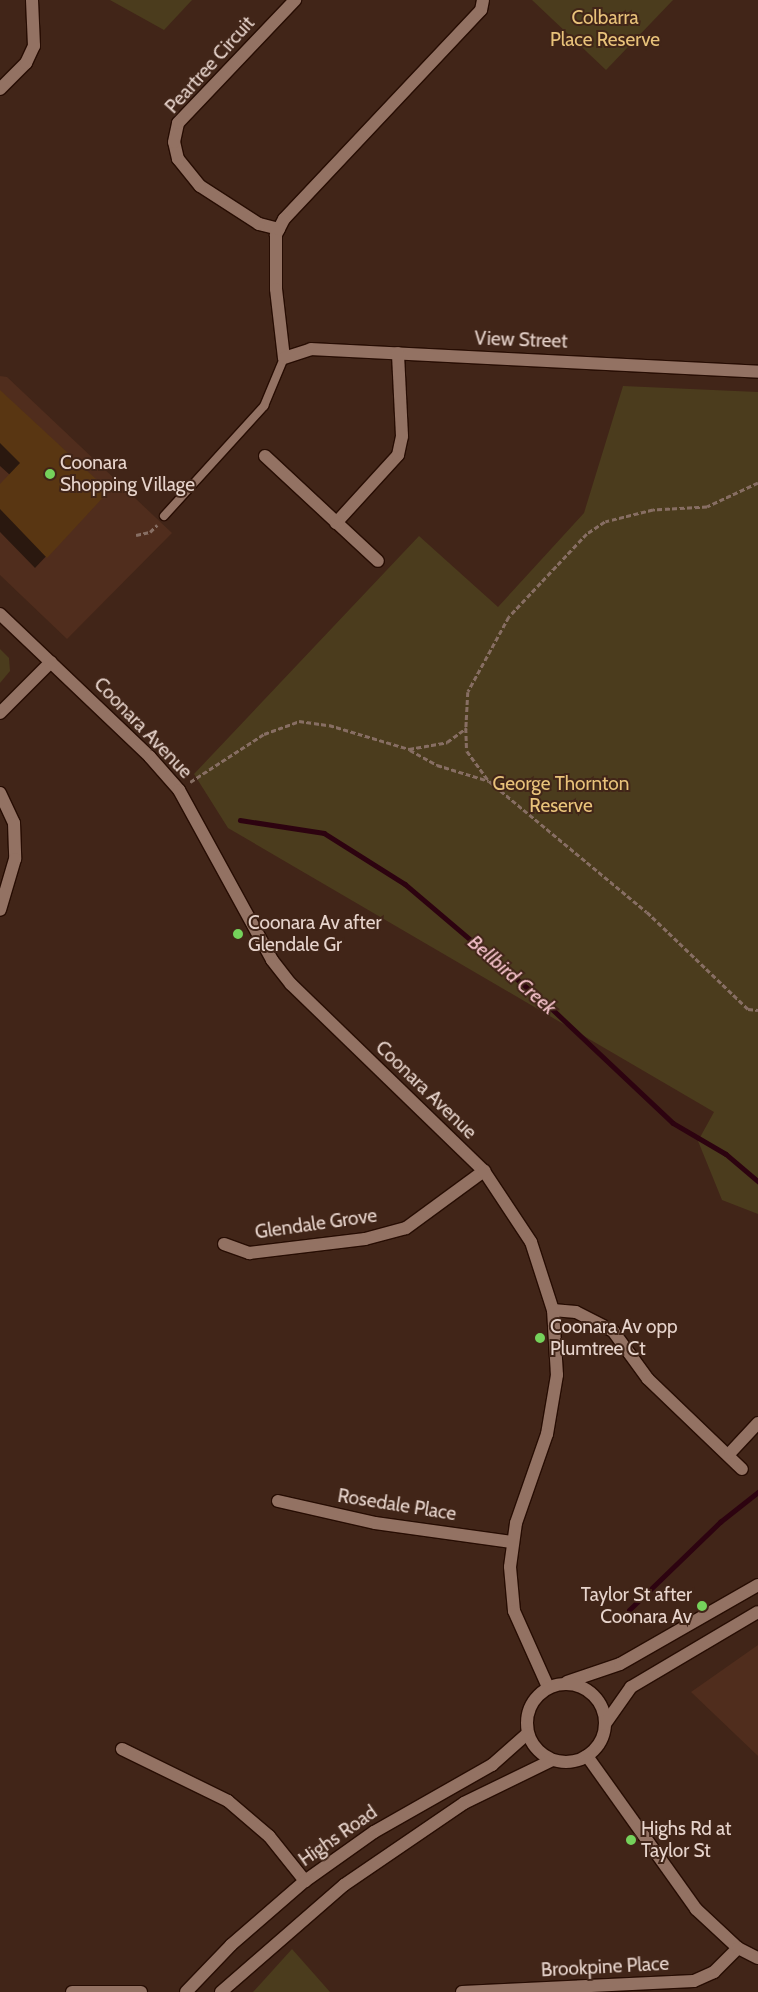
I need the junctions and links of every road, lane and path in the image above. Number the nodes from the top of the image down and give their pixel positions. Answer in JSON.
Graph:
{"nodes":[{"id":1,"x":32,"y":0,"type":"edge"},
{"id":2,"x":295,"y":0,"type":"edge"},
{"id":3,"x":483,"y":0,"type":"edge"},
{"id":4,"x":0,"y":89,"type":"edge"},
{"id":5,"x":279,"y":229,"type":"junction"},
{"id":6,"x":398,"y":353,"type":"junction"},
{"id":7,"x":284,"y":358,"type":"junction"},
{"id":8,"x":758,"y":372,"type":"edge"},
{"id":9,"x":265,"y":456,"type":"dead end"},
{"id":10,"x":758,"y":483,"type":"edge"},
{"id":11,"x":164,"y":516,"type":"joint"},
{"id":12,"x":336,"y":523,"type":"junction"},
{"id":13,"x":136,"y":535,"type":"dead end"},
{"id":14,"x":378,"y":561,"type":"dead end"},
{"id":15,"x":0,"y":614,"type":"edge"},
{"id":16,"x":51,"y":662,"type":"junction"},
{"id":17,"x":0,"y":713,"type":"edge"},
{"id":18,"x":466,"y":728,"type":"junction"},
{"id":19,"x":409,"y":749,"type":"junction"},
{"id":20,"x":489,"y":781,"type":"junction"},
{"id":21,"x":179,"y":790,"type":"junction"},
{"id":22,"x":0,"y":793,"type":"edge"},
{"id":23,"x":0,"y":910,"type":"edge"},
{"id":24,"x":758,"y":1010,"type":"edge"},
{"id":25,"x":484,"y":1171,"type":"junction"},
{"id":26,"x":224,"y":1244,"type":"dead end"},
{"id":27,"x":553,"y":1310,"type":"junction"},
{"id":28,"x":758,"y":1423,"type":"edge"},
{"id":29,"x":730,"y":1453,"type":"junction"},
{"id":30,"x":742,"y":1469,"type":"dead end"},
{"id":31,"x":278,"y":1501,"type":"dead end"},
{"id":32,"x":512,"y":1542,"type":"junction"},
{"id":33,"x":758,"y":1585,"type":"edge"},
{"id":34,"x":758,"y":1612,"type":"edge"},
{"id":35,"x":564,"y":1683,"type":"junction"},
{"id":36,"x":548,"y":1687,"type":"junction"},
{"id":37,"x":605,"y":1724,"type":"junction"},
{"id":38,"x":528,"y":1733,"type":"junction"},
{"id":39,"x":122,"y":1748,"type":"dead end"},
{"id":40,"x":587,"y":1756,"type":"junction"},
{"id":41,"x":552,"y":1760,"type":"junction"},
{"id":42,"x":305,"y":1881,"type":"junction"},
{"id":43,"x":738,"y":1948,"type":"junction"},
{"id":44,"x":758,"y":1958,"type":"edge"},
{"id":45,"x":72,"y":1992,"type":"edge"},
{"id":46,"x":141,"y":1992,"type":"edge"},
{"id":47,"x":186,"y":1992,"type":"edge"},
{"id":48,"x":221,"y":1992,"type":"edge"},
{"id":49,"x":462,"y":1992,"type":"edge"}],
"edges":[{"from":1,"to":4,"type":"street"},
{"from":2,"to":5,"type":"street","name":"Peartree Circuit"},
{"from":3,"to":5,"type":"street"},
{"from":5,"to":7,"type":"street"},
{"from":6,"to":7,"type":"street","name":"View Street"},
{"from":6,"to":8,"type":"street","name":"View Street"},
{"from":6,"to":12,"type":"street"},
{"from":7,"to":11,"type":"lane"},
{"from":9,"to":12,"type":"street"},
{"from":10,"to":18,"type":"path"},
{"from":11,"to":13,"type":"path"},
{"from":12,"to":14,"type":"street"},
{"from":15,"to":16,"type":"street","name":"Coonara Avenue"},
{"from":16,"to":17,"type":"street"},
{"from":16,"to":21,"type":"street","name":"Coonara Avenue"},
{"from":18,"to":19,"type":"path"},
{"from":18,"to":20,"type":"path"},
{"from":19,"to":20,"type":"path"},
{"from":19,"to":21,"type":"path"},
{"from":20,"to":24,"type":"path"},
{"from":21,"to":25,"type":"street","name":"Coonara Avenue"},
{"from":22,"to":23,"type":"street"},
{"from":25,"to":26,"type":"street","name":"Glendale Grove"},
{"from":25,"to":27,"type":"street","name":"Coonara Avenue"},
{"from":27,"to":29,"type":"street"},
{"from":27,"to":32,"type":"street","name":"Coonara Avenue"},
{"from":28,"to":29,"type":"street"},
{"from":29,"to":30,"type":"street"},
{"from":31,"to":32,"type":"street","name":"Rosedale Place"},
{"from":32,"to":36,"type":"street","name":"Coonara Avenue"},
{"from":33,"to":35,"type":"street"},
{"from":34,"to":37,"type":"street"},
{"from":35,"to":36,"type":"street"},
{"from":35,"to":37,"type":"street"},
{"from":36,"to":38,"type":"street"},
{"from":37,"to":40,"type":"street"},
{"from":38,"to":41,"type":"street"},
{"from":38,"to":42,"type":"street","name":"Highs Road"},
{"from":39,"to":42,"type":"street"},
{"from":40,"to":41,"type":"street"},
{"from":40,"to":43,"type":"street"},
{"from":41,"to":48,"type":"street"},
{"from":42,"to":47,"type":"street","name":"Highs Road"},
{"from":43,"to":44,"type":"street"},
{"from":43,"to":49,"type":"street","name":"Brookpine Place"},
{"from":45,"to":46,"type":"street"}]}
